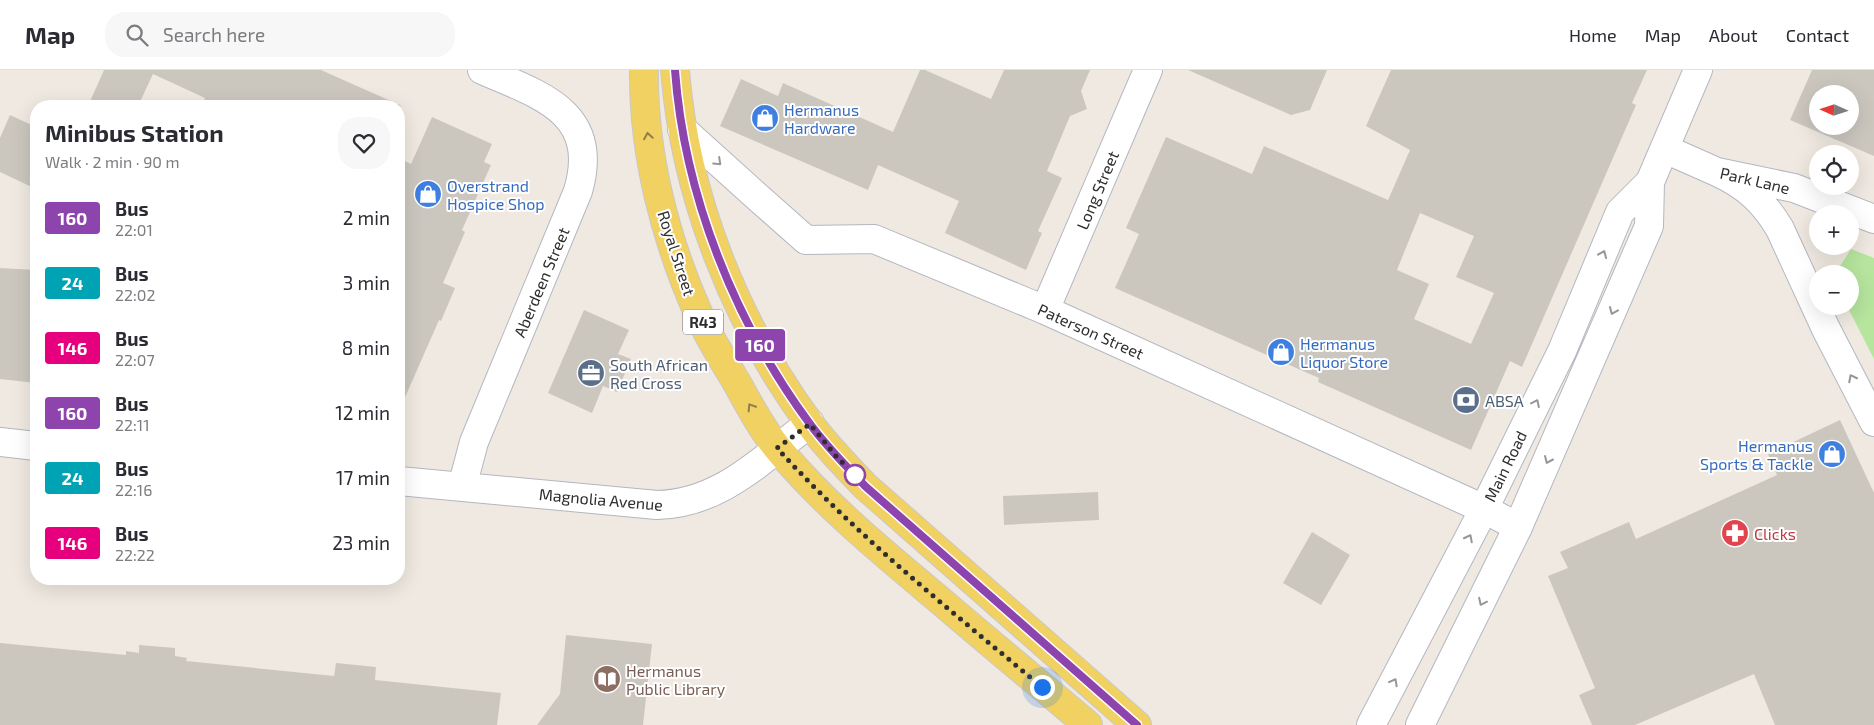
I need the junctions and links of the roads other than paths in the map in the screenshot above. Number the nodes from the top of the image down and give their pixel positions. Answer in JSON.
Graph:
{"nodes":[{"id":1,"x":482,"y":70,"type":"edge"},
{"id":2,"x":644,"y":70,"type":"edge"},
{"id":3,"x":675,"y":70,"type":"edge"},
{"id":4,"x":1148,"y":70,"type":"edge"},
{"id":5,"x":1698,"y":70,"type":"edge"},
{"id":6,"x":682,"y":129,"type":"junction"},
{"id":7,"x":1665,"y":149,"type":"junction"},
{"id":8,"x":1717,"y":172,"type":"junction"},
{"id":9,"x":1650,"y":182,"type":"junction"},
{"id":10,"x":1874,"y":219,"type":"edge"},
{"id":11,"x":1045,"y":310,"type":"junction"},
{"id":12,"x":1874,"y":422,"type":"edge"},
{"id":13,"x":810,"y":424,"type":"junction"},
{"id":14,"x":0,"y":442,"type":"edge"},
{"id":15,"x":30,"y":445,"type":"edge"},
{"id":16,"x":777,"y":448,"type":"junction"},
{"id":17,"x":405,"y":482,"type":"edge"},
{"id":18,"x":462,"y":487,"type":"junction"},
{"id":19,"x":1484,"y":509,"type":"junction"},
{"id":20,"x":1518,"y":527,"type":"junction"},
{"id":21,"x":1088,"y":725,"type":"edge"},
{"id":22,"x":1137,"y":725,"type":"edge"},
{"id":23,"x":1371,"y":725,"type":"edge"},
{"id":24,"x":1420,"y":725,"type":"edge"}],
"edges":[{"from":1,"to":18,"type":"street","name":"Aberdeen Street"},
{"from":16,"to":2,"type":"main road","name":"Royal Street","number":"R43","one_way":true},
{"from":3,"to":6,"type":"main road","number":"R43"},
{"from":4,"to":11,"type":"street","name":"Long Street"},
{"from":5,"to":7,"type":"street","name":"Main Road"},
{"from":6,"to":11,"type":"street","name":"Paterson Street","one_way":true},
{"from":6,"to":13,"type":"main road","number":"R43"},
{"from":7,"to":8,"type":"street","name":"Park Lane"},
{"from":7,"to":9,"type":"street","name":"Main Road"},
{"from":8,"to":10,"type":"street","name":"Park Lane"},
{"from":12,"to":8,"type":"street","one_way":true},
{"from":19,"to":9,"type":"street","name":"Main Road","one_way":true},
{"from":9,"to":20,"type":"street","name":"Main Road","one_way":true},
{"from":11,"to":19,"type":"street","name":"Paterson Street"},
{"from":13,"to":16,"type":"street","name":"Magnolia Avenue"},
{"from":13,"to":22,"type":"main road","number":"R43"},
{"from":14,"to":15,"type":"street"},
{"from":16,"to":18,"type":"street","name":"Magnolia Avenue"},
{"from":16,"to":21,"type":"main road","name":"Royal Street","number":"R43"},
{"from":17,"to":18,"type":"street","name":"Magnolia Avenue"},
{"from":19,"to":20,"type":"street","name":"Paterson Street"},
{"from":23,"to":19,"type":"street","name":"Main Road","one_way":true},
{"from":20,"to":24,"type":"street","name":"Main Road","one_way":true}]}
